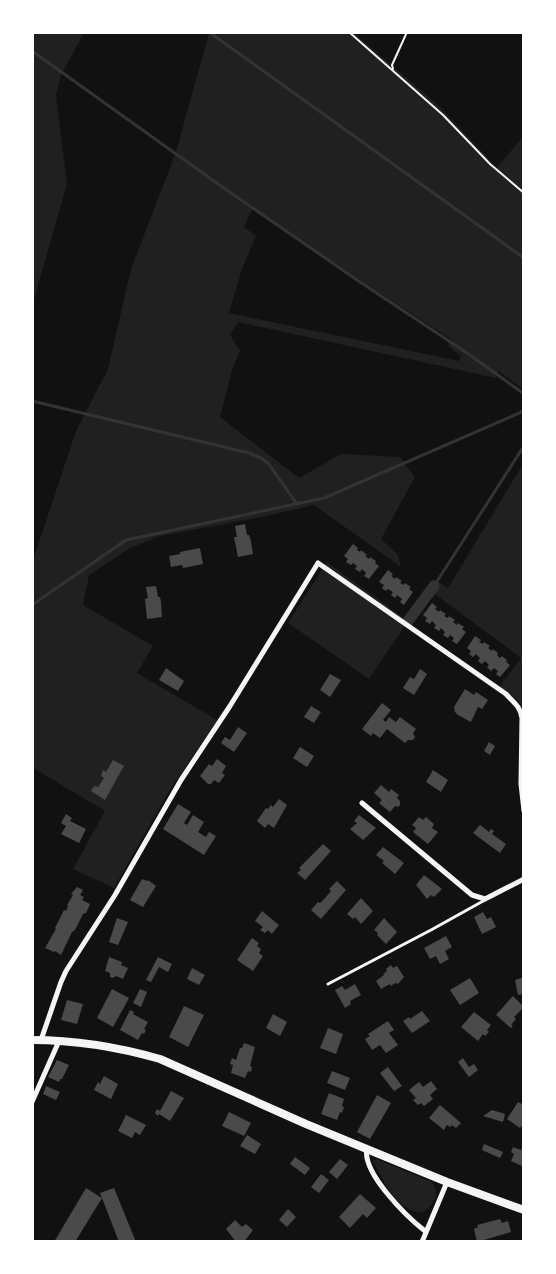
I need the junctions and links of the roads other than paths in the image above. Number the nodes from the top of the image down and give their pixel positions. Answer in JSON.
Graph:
{"nodes":[{"id":1,"x":362,"y":803,"type":"dead end"},
{"id":2,"x":524,"y":811,"type":"edge"},
{"id":3,"x":524,"y":879,"type":"edge"},
{"id":4,"x":485,"y":899,"type":"junction"},
{"id":5,"x":328,"y":984,"type":"dead end"},
{"id":6,"x":37,"y":1040,"type":"edge"},
{"id":7,"x":59,"y":1041,"type":"junction"},
{"id":8,"x":32,"y":1102,"type":"edge"},
{"id":9,"x":367,"y":1148,"type":"junction"},
{"id":10,"x":447,"y":1182,"type":"junction"},
{"id":11,"x":524,"y":1210,"type":"edge"},
{"id":12,"x":426,"y":1231,"type":"junction"},
{"id":13,"x":422,"y":1242,"type":"edge"}],
"edges":[{"from":1,"to":4,"type":"street"},
{"from":2,"to":6,"type":"street"},
{"from":3,"to":4,"type":"street"},
{"from":4,"to":5,"type":"lane"},
{"from":6,"to":7,"type":"street"},
{"from":7,"to":8,"type":"street"},
{"from":7,"to":9,"type":"street"},
{"from":9,"to":10,"type":"street"},
{"from":9,"to":12,"type":"street"},
{"from":10,"to":11,"type":"street"},
{"from":10,"to":12,"type":"street"},
{"from":12,"to":13,"type":"street"}]}
